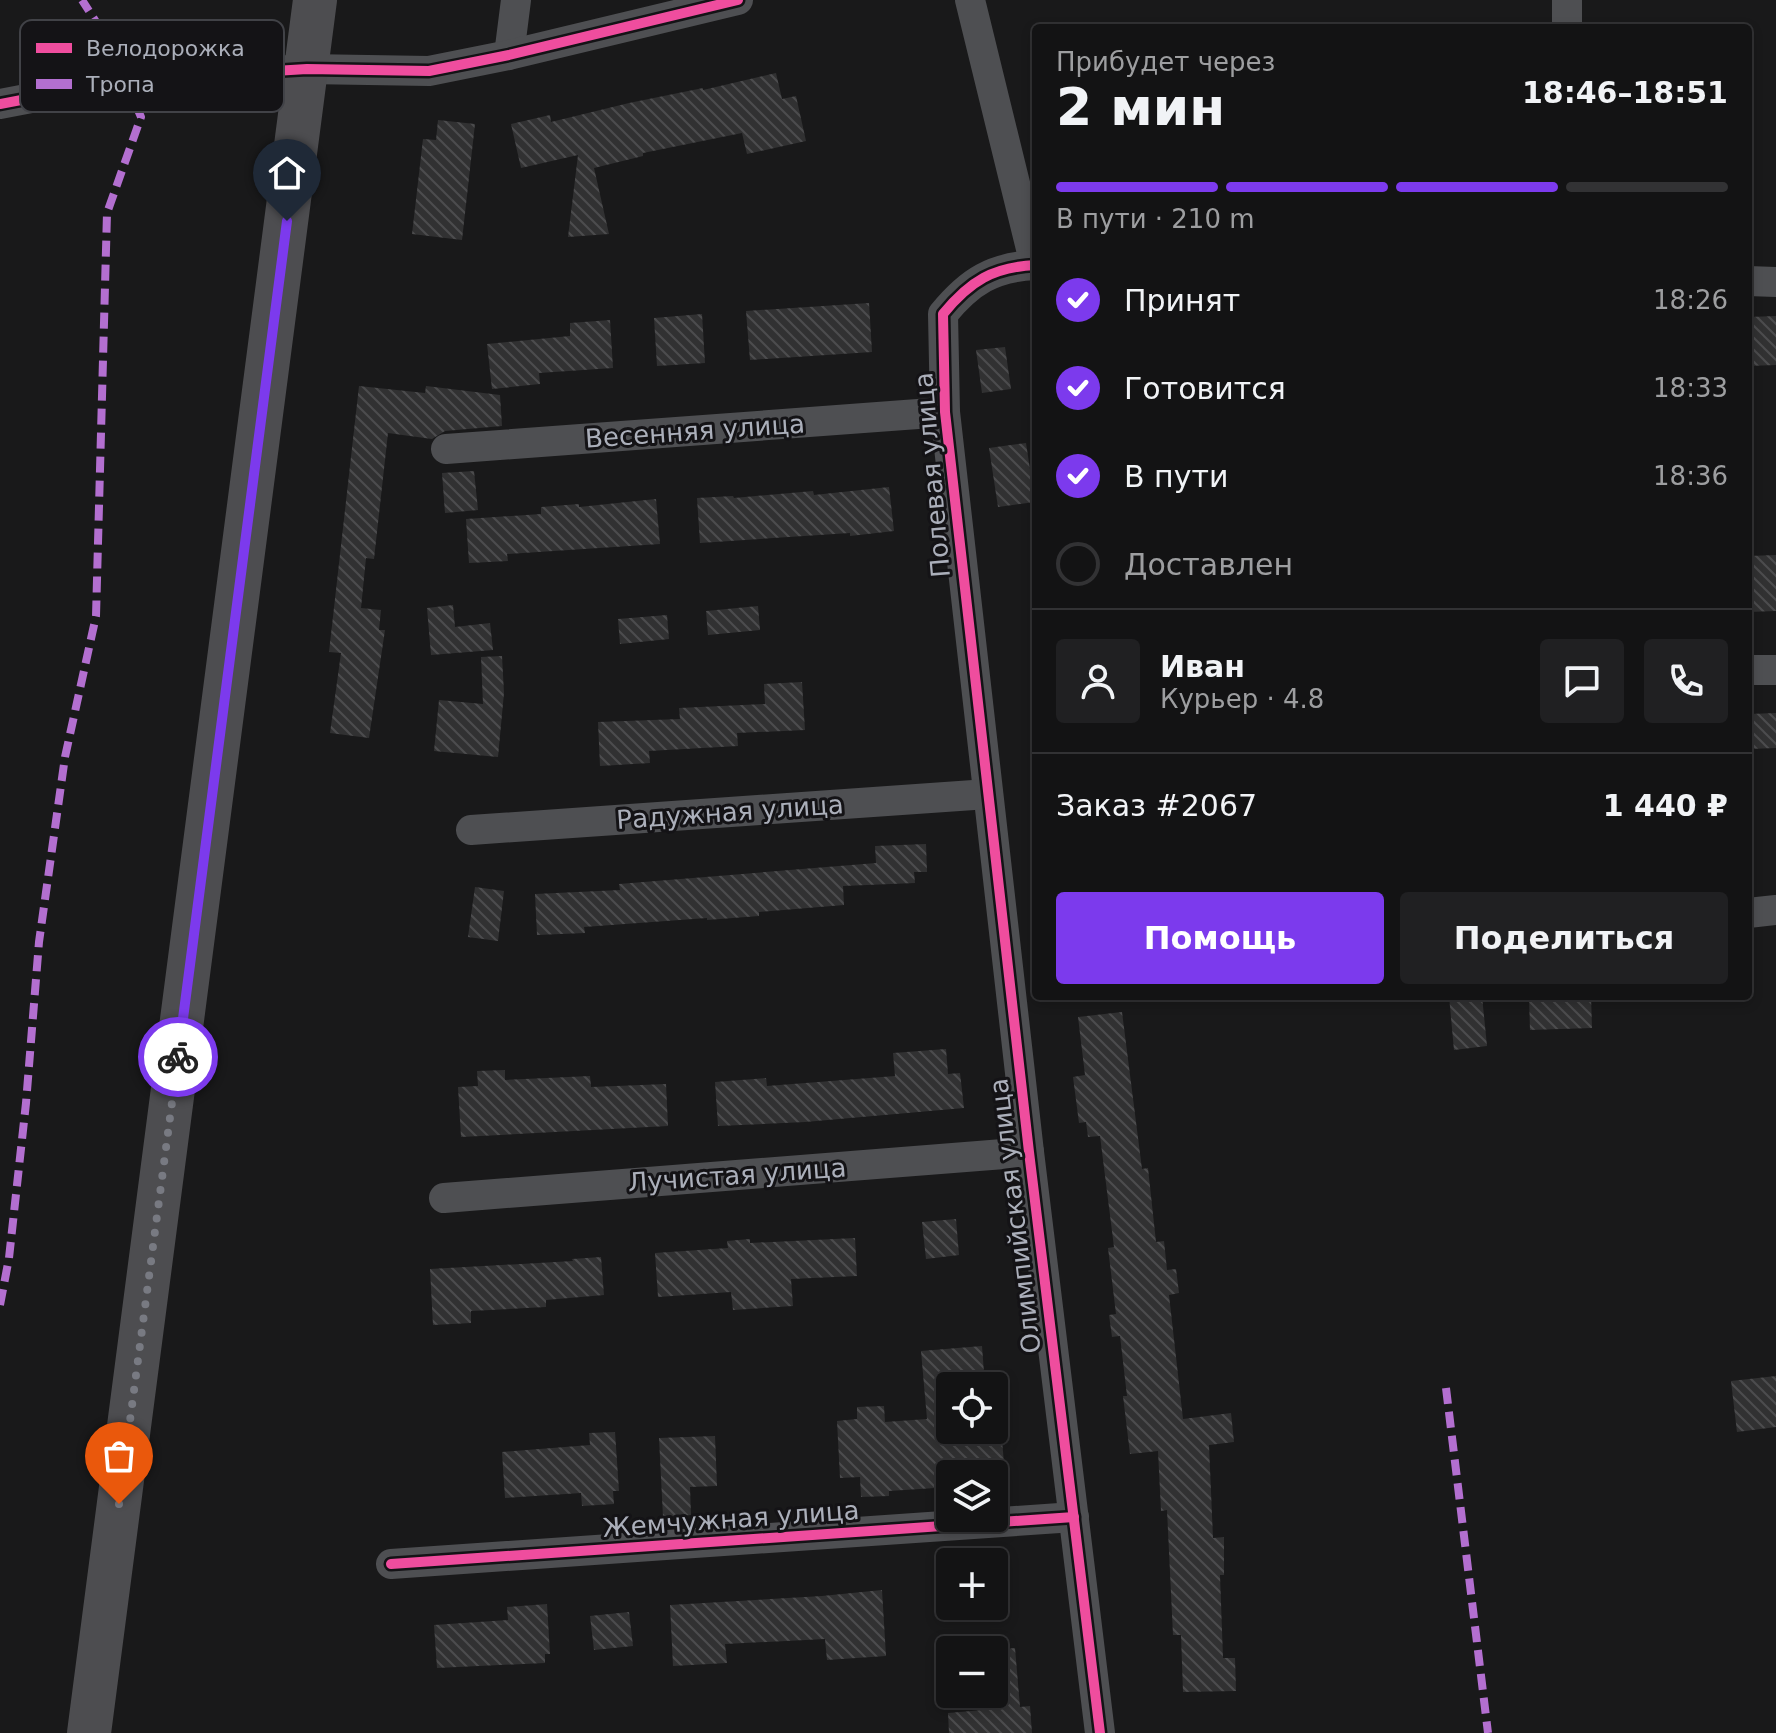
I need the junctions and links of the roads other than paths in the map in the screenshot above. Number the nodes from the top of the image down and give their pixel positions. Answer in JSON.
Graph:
{"nodes":[{"id":1,"x":315,"y":0,"type":"edge"},
{"id":2,"x":516,"y":0,"type":"edge"},
{"id":3,"x":738,"y":0,"type":"edge"},
{"id":4,"x":970,"y":0,"type":"edge"},
{"id":5,"x":1567,"y":0,"type":"edge"},
{"id":6,"x":1567,"y":24,"type":"edge"},
{"id":7,"x":509,"y":55,"type":"junction"},
{"id":8,"x":307,"y":69,"type":"junction"},
{"id":9,"x":284,"y":70,"type":"edge"},
{"id":10,"x":20,"y":100,"type":"edge"},
{"id":11,"x":0,"y":104,"type":"edge"},
{"id":12,"x":1032,"y":249,"type":"edge"},
{"id":13,"x":1032,"y":265,"type":"edge"},
{"id":14,"x":1752,"y":281,"type":"edge"},
{"id":15,"x":1776,"y":282,"type":"edge"},
{"id":16,"x":945,"y":412,"type":"junction"},
{"id":17,"x":446,"y":449,"type":"dead end"},
{"id":18,"x":1752,"y":670,"type":"edge"},
{"id":19,"x":1776,"y":670,"type":"edge"},
{"id":20,"x":976,"y":693,"type":"joint"},
{"id":21,"x":988,"y":794,"type":"junction"},
{"id":22,"x":471,"y":830,"type":"dead end"},
{"id":23,"x":1776,"y":910,"type":"edge"},
{"id":24,"x":1752,"y":913,"type":"edge"},
{"id":25,"x":1029,"y":1152,"type":"junction"},
{"id":26,"x":444,"y":1198,"type":"dead end"},
{"id":27,"x":1074,"y":1517,"type":"junction"},
{"id":28,"x":391,"y":1564,"type":"dead end"},
{"id":29,"x":89,"y":1733,"type":"edge"},
{"id":30,"x":1100,"y":1733,"type":"edge"}],
"edges":[{"from":1,"to":8,"type":"main road"},
{"from":2,"to":7,"type":"street"},
{"from":3,"to":7,"type":"street"},
{"from":4,"to":12,"type":"street"},
{"from":5,"to":6,"type":"street"},
{"from":7,"to":8,"type":"street"},
{"from":8,"to":9,"type":"street"},
{"from":8,"to":29,"type":"main road"},
{"from":10,"to":11,"type":"street"},
{"from":13,"to":16,"type":"street","name":"Полевая улица"},
{"from":14,"to":15,"type":"street"},
{"from":16,"to":17,"type":"street","name":"Весенняя улица"},
{"from":16,"to":20,"type":"street","name":"Полевая улица"},
{"from":18,"to":19,"type":"street"},
{"from":20,"to":21,"type":"street","name":"Олимпийская улица"},
{"from":21,"to":22,"type":"street","name":"Радужная улица"},
{"from":21,"to":25,"type":"street","name":"Олимпийская улица"},
{"from":23,"to":24,"type":"street"},
{"from":25,"to":26,"type":"street","name":"Лучистая улица"},
{"from":25,"to":27,"type":"street","name":"Олимпийская улица"},
{"from":27,"to":28,"type":"street","name":"Жемчужная улица"},
{"from":27,"to":30,"type":"street","name":"Олимпийская улица"}]}
